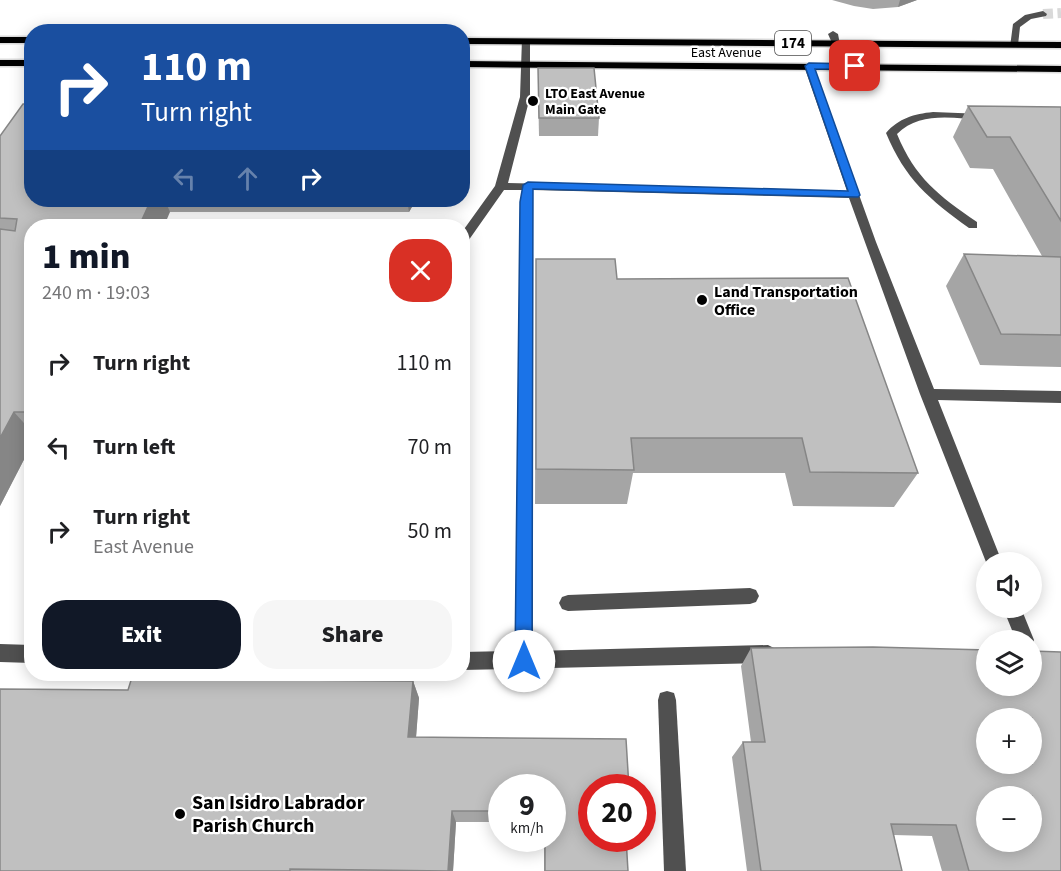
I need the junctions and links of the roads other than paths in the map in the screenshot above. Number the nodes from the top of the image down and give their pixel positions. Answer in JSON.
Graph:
{"nodes":[{"id":1,"x":1043,"y":14,"type":"tunnel mouth"},
{"id":2,"x":0,"y":40,"type":"edge"},
{"id":3,"x":24,"y":40,"type":"edge"},
{"id":4,"x":470,"y":41,"type":"edge"},
{"id":5,"x":525,"y":41,"type":"junction"},
{"id":6,"x":1013,"y":45,"type":"junction"},
{"id":7,"x":1061,"y":45,"type":"edge"},
{"id":8,"x":0,"y":63,"type":"edge"},
{"id":9,"x":24,"y":63,"type":"edge"},
{"id":10,"x":470,"y":64,"type":"edge"},
{"id":11,"x":525,"y":65,"type":"junction"},
{"id":12,"x":809,"y":66,"type":"junction"},
{"id":13,"x":1061,"y":69,"type":"edge"},
{"id":14,"x":990,"y":117,"type":"edge"},
{"id":15,"x":528,"y":185,"type":"junction"},
{"id":16,"x":501,"y":186,"type":"junction"},
{"id":17,"x":854,"y":195,"type":"junction"},
{"id":18,"x":973,"y":225,"type":"dead end"},
{"id":19,"x":470,"y":231,"type":"edge"},
{"id":20,"x":927,"y":394,"type":"junction"},
{"id":21,"x":1061,"y":397,"type":"edge"},
{"id":22,"x":990,"y":552,"type":"edge"},
{"id":23,"x":750,"y":596,"type":"dead end"},
{"id":24,"x":568,"y":603,"type":"dead end"},
{"id":25,"x":0,"y":653,"type":"edge"},
{"id":26,"x":24,"y":654,"type":"edge"},
{"id":27,"x":786,"y":654,"type":"edge"},
{"id":28,"x":524,"y":661,"type":"junction"},
{"id":29,"x":470,"y":662,"type":"edge"},
{"id":30,"x":667,"y":700,"type":"dead end"},
{"id":31,"x":675,"y":871,"type":"edge"}],
"edges":[{"from":1,"to":6,"type":"lane"},
{"from":2,"to":3,"type":"main road"},
{"from":4,"to":5,"type":"main road","name":"East Avenue","number":"174"},
{"from":5,"to":6,"type":"main road","name":"East Avenue","number":"174"},
{"from":5,"to":11,"type":"lane"},
{"from":6,"to":7,"type":"main road","name":"East Avenue","number":"174"},
{"from":8,"to":9,"type":"main road"},
{"from":10,"to":11,"type":"main road","name":"East Avenue","number":"174"},
{"from":11,"to":12,"type":"main road","name":"East Avenue","number":"174"},
{"from":11,"to":16,"type":"lane"},
{"from":12,"to":13,"type":"main road","name":"East Avenue","number":"174"},
{"from":12,"to":17,"type":"lane"},
{"from":14,"to":18,"type":"lane"},
{"from":15,"to":16,"type":"lane"},
{"from":15,"to":17,"type":"lane"},
{"from":15,"to":28,"type":"lane"},
{"from":16,"to":19,"type":"lane"},
{"from":17,"to":20,"type":"lane"},
{"from":20,"to":21,"type":"lane"},
{"from":20,"to":22,"type":"lane"},
{"from":23,"to":24,"type":"lane"},
{"from":25,"to":26,"type":"lane"},
{"from":27,"to":28,"type":"lane"},
{"from":28,"to":29,"type":"lane"},
{"from":30,"to":31,"type":"lane"}]}
